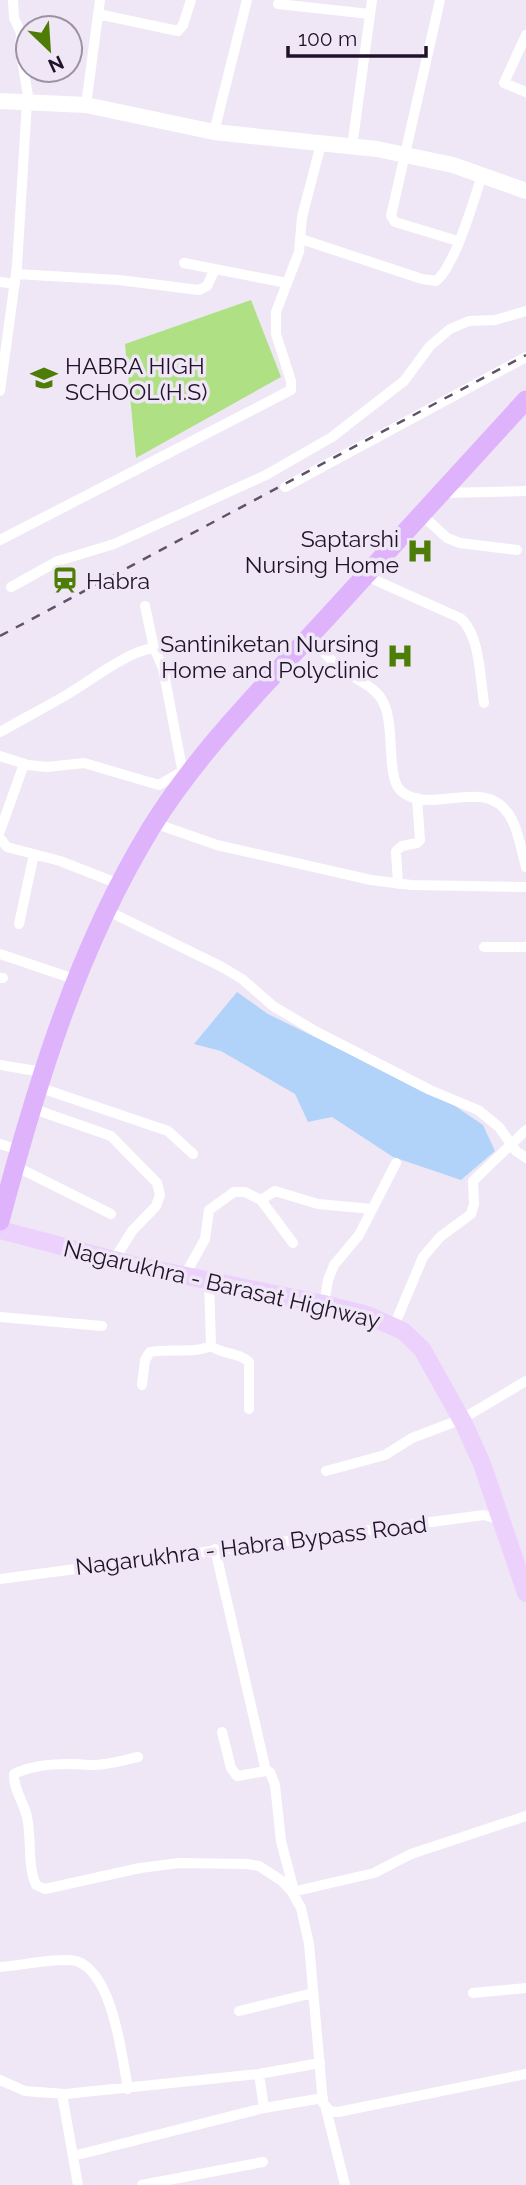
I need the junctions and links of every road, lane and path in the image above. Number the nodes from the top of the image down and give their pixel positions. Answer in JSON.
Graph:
{"nodes":[{"id":1,"x":13,"y":0,"type":"edge"},
{"id":2,"x":100,"y":0,"type":"edge"},
{"id":3,"x":191,"y":0,"type":"edge"},
{"id":4,"x":247,"y":0,"type":"edge"},
{"id":5,"x":372,"y":0,"type":"edge"},
{"id":6,"x":440,"y":0,"type":"edge"},
{"id":7,"x":278,"y":4,"type":"dead end"},
{"id":8,"x":98,"y":14,"type":"junction"},
{"id":9,"x":370,"y":14,"type":"junction"},
{"id":10,"x":526,"y":35,"type":"edge"},
{"id":11,"x":526,"y":92,"type":"edge"},
{"id":12,"x":0,"y":101,"type":"edge"},
{"id":13,"x":28,"y":102,"type":"junction"},
{"id":14,"x":86,"y":105,"type":"junction"},
{"id":15,"x":214,"y":132,"type":"junction"},
{"id":16,"x":321,"y":144,"type":"junction"},
{"id":17,"x":352,"y":147,"type":"junction"},
{"id":18,"x":406,"y":155,"type":"junction"},
{"id":19,"x":482,"y":175,"type":"junction"},
{"id":20,"x":526,"y":191,"type":"edge"},
{"id":21,"x":301,"y":239,"type":"junction"},
{"id":22,"x":458,"y":241,"type":"junction"},
{"id":23,"x":184,"y":263,"type":"dead end"},
{"id":24,"x":215,"y":269,"type":"junction"},
{"id":25,"x":16,"y":279,"type":"junction"},
{"id":26,"x":0,"y":282,"type":"edge"},
{"id":27,"x":287,"y":283,"type":"junction"},
{"id":28,"x":526,"y":311,"type":"edge"},
{"id":29,"x":3,"y":354,"type":"edge"},
{"id":30,"x":526,"y":357,"type":"edge"},
{"id":31,"x":0,"y":391,"type":"edge"},
{"id":32,"x":526,"y":400,"type":"edge"},
{"id":33,"x":285,"y":487,"type":"dead end"},
{"id":34,"x":526,"y":491,"type":"edge"},
{"id":35,"x":441,"y":493,"type":"junction"},
{"id":36,"x":422,"y":514,"type":"junction"},
{"id":37,"x":0,"y":540,"type":"edge"},
{"id":38,"x":517,"y":550,"type":"dead end"},
{"id":39,"x":366,"y":576,"type":"junction"},
{"id":40,"x":11,"y":587,"type":"dead end"},
{"id":41,"x":145,"y":606,"type":"dead end"},
{"id":42,"x":310,"y":636,"type":"junction"},
{"id":43,"x":155,"y":648,"type":"junction"},
{"id":44,"x":484,"y":703,"type":"dead end"},
{"id":45,"x":0,"y":732,"type":"edge"},
{"id":46,"x":0,"y":756,"type":"edge"},
{"id":47,"x":24,"y":764,"type":"junction"},
{"id":48,"x":184,"y":775,"type":"junction"},
{"id":49,"x":417,"y":798,"type":"junction"},
{"id":50,"x":154,"y":823,"type":"junction"},
{"id":51,"x":0,"y":831,"type":"edge"},
{"id":52,"x":0,"y":838,"type":"edge"},
{"id":53,"x":34,"y":854,"type":"junction"},
{"id":54,"x":526,"y":867,"type":"edge"},
{"id":55,"x":119,"y":884,"type":"junction"},
{"id":56,"x":398,"y":884,"type":"junction"},
{"id":57,"x":526,"y":887,"type":"edge"},
{"id":58,"x":106,"y":910,"type":"junction"},
{"id":59,"x":19,"y":924,"type":"dead end"},
{"id":60,"x":484,"y":947,"type":"dead end"},
{"id":61,"x":526,"y":947,"type":"edge"},
{"id":62,"x":0,"y":954,"type":"edge"},
{"id":63,"x":77,"y":980,"type":"junction"},
{"id":64,"x":0,"y":1065,"type":"edge"},
{"id":65,"x":40,"y":1079,"type":"junction"},
{"id":66,"x":31,"y":1108,"type":"junction"},
{"id":67,"x":526,"y":1130,"type":"edge"},
{"id":68,"x":0,"y":1144,"type":"edge"},
{"id":69,"x":511,"y":1144,"type":"junction"},
{"id":70,"x":193,"y":1154,"type":"dead end"},
{"id":71,"x":17,"y":1158,"type":"junction"},
{"id":72,"x":526,"y":1158,"type":"edge"},
{"id":73,"x":396,"y":1163,"type":"dead end"},
{"id":74,"x":4,"y":1189,"type":"edge"},
{"id":75,"x":261,"y":1200,"type":"junction"},
{"id":76,"x":372,"y":1209,"type":"junction"},
{"id":77,"x":111,"y":1214,"type":"dead end"},
{"id":78,"x":0,"y":1221,"type":"edge"},
{"id":79,"x":0,"y":1230,"type":"edge"},
{"id":80,"x":293,"y":1243,"type":"dead end"},
{"id":81,"x":114,"y":1260,"type":"junction"},
{"id":82,"x":185,"y":1275,"type":"junction"},
{"id":83,"x":209,"y":1280,"type":"junction"},
{"id":84,"x":324,"y":1304,"type":"junction"},
{"id":85,"x":0,"y":1317,"type":"edge"},
{"id":86,"x":102,"y":1326,"type":"dead end"},
{"id":87,"x":394,"y":1326,"type":"junction"},
{"id":88,"x":211,"y":1346,"type":"junction"},
{"id":89,"x":526,"y":1381,"type":"edge"},
{"id":90,"x":142,"y":1385,"type":"dead end"},
{"id":91,"x":249,"y":1409,"type":"dead end"},
{"id":92,"x":462,"y":1419,"type":"junction"},
{"id":93,"x":326,"y":1471,"type":"dead end"},
{"id":94,"x":494,"y":1514,"type":"junction"},
{"id":95,"x":215,"y":1549,"type":"junction"},
{"id":96,"x":0,"y":1579,"type":"edge"},
{"id":97,"x":526,"y":1593,"type":"edge"},
{"id":98,"x":222,"y":1732,"type":"dead end"},
{"id":99,"x":138,"y":1757,"type":"dead end"},
{"id":100,"x":266,"y":1771,"type":"junction"},
{"id":101,"x":526,"y":1816,"type":"edge"},
{"id":102,"x":293,"y":1891,"type":"junction"},
{"id":103,"x":0,"y":1967,"type":"edge"},
{"id":104,"x":526,"y":1988,"type":"edge"},
{"id":105,"x":313,"y":1993,"type":"junction"},
{"id":106,"x":473,"y":1993,"type":"dead end"},
{"id":107,"x":239,"y":2011,"type":"dead end"},
{"id":108,"x":320,"y":2063,"type":"junction"},
{"id":109,"x":259,"y":2074,"type":"junction"},
{"id":110,"x":526,"y":2074,"type":"edge"},
{"id":111,"x":0,"y":2080,"type":"edge"},
{"id":112,"x":128,"y":2088,"type":"junction"},
{"id":113,"x":62,"y":2094,"type":"junction"},
{"id":114,"x":325,"y":2103,"type":"junction"},
{"id":115,"x":264,"y":2108,"type":"junction"},
{"id":116,"x":73,"y":2156,"type":"junction"},
{"id":117,"x":263,"y":2162,"type":"dead end"},
{"id":118,"x":78,"y":2185,"type":"edge"},
{"id":119,"x":142,"y":2185,"type":"edge"},
{"id":120,"x":345,"y":2185,"type":"edge"}],
"edges":[{"from":1,"to":13,"type":"street"},
{"from":2,"to":8,"type":"street"},
{"from":3,"to":8,"type":"street"},
{"from":4,"to":15,"type":"street"},
{"from":5,"to":9,"type":"street"},
{"from":6,"to":18,"type":"street"},
{"from":7,"to":9,"type":"street"},
{"from":8,"to":14,"type":"street"},
{"from":9,"to":17,"type":"street"},
{"from":10,"to":11,"type":"street"},
{"from":12,"to":13,"type":"main road"},
{"from":13,"to":14,"type":"main road"},
{"from":13,"to":25,"type":"street"},
{"from":14,"to":15,"type":"main road"},
{"from":15,"to":16,"type":"main road"},
{"from":16,"to":17,"type":"main road"},
{"from":16,"to":21,"type":"street"},
{"from":17,"to":18,"type":"main road"},
{"from":18,"to":19,"type":"main road"},
{"from":18,"to":22,"type":"street"},
{"from":19,"to":20,"type":"main road"},
{"from":19,"to":22,"type":"street"},
{"from":21,"to":22,"type":"street"},
{"from":21,"to":27,"type":"street"},
{"from":23,"to":24,"type":"street"},
{"from":24,"to":25,"type":"street"},
{"from":24,"to":27,"type":"street"},
{"from":25,"to":26,"type":"street"},
{"from":25,"to":29,"type":"street"},
{"from":27,"to":37,"type":"street"},
{"from":28,"to":40,"type":"street"},
{"from":29,"to":31,"type":"street"},
{"from":30,"to":33,"type":"street"},
{"from":32,"to":35,"type":"highway"},
{"from":34,"to":35,"type":"street"},
{"from":35,"to":36,"type":"highway"},
{"from":36,"to":38,"type":"street"},
{"from":36,"to":39,"type":"highway"},
{"from":39,"to":42,"type":"highway"},
{"from":39,"to":44,"type":"street"},
{"from":41,"to":43,"type":"street"},
{"from":42,"to":48,"type":"highway"},
{"from":42,"to":49,"type":"street"},
{"from":43,"to":45,"type":"street"},
{"from":43,"to":48,"type":"street"},
{"from":46,"to":47,"type":"street"},
{"from":47,"to":48,"type":"street"},
{"from":47,"to":51,"type":"street"},
{"from":48,"to":50,"type":"highway"},
{"from":49,"to":54,"type":"street"},
{"from":49,"to":56,"type":"street"},
{"from":50,"to":55,"type":"highway"},
{"from":50,"to":56,"type":"street"},
{"from":52,"to":53,"type":"street"},
{"from":53,"to":55,"type":"street"},
{"from":53,"to":59,"type":"street"},
{"from":55,"to":58,"type":"highway"},
{"from":56,"to":57,"type":"street"},
{"from":58,"to":63,"type":"highway"},
{"from":58,"to":69,"type":"street"},
{"from":60,"to":61,"type":"street"},
{"from":62,"to":63,"type":"street"},
{"from":63,"to":65,"type":"highway"},
{"from":64,"to":65,"type":"street"},
{"from":65,"to":66,"type":"highway"},
{"from":65,"to":70,"type":"street"},
{"from":66,"to":71,"type":"highway"},
{"from":66,"to":81,"type":"street"},
{"from":67,"to":69,"type":"street"},
{"from":68,"to":71,"type":"street"},
{"from":69,"to":72,"type":"street"},
{"from":69,"to":87,"type":"street"},
{"from":71,"to":74,"type":"highway"},
{"from":71,"to":77,"type":"street"},
{"from":73,"to":76,"type":"street"},
{"from":74,"to":78,"type":"highway"},
{"from":75,"to":76,"type":"street"},
{"from":75,"to":80,"type":"street"},
{"from":75,"to":82,"type":"street"},
{"from":76,"to":84,"type":"street"},
{"from":79,"to":81,"type":"main road","name":"Nagarukhra - Barasat Highway"},
{"from":81,"to":82,"type":"main road","name":"Nagarukhra - Barasat Highway"},
{"from":82,"to":83,"type":"main road","name":"Nagarukhra - Barasat Highway"},
{"from":83,"to":84,"type":"main road","name":"Nagarukhra - Barasat Highway"},
{"from":83,"to":88,"type":"street"},
{"from":84,"to":87,"type":"main road","name":"Nagarukhra - Barasat Highway"},
{"from":85,"to":86,"type":"street"},
{"from":87,"to":92,"type":"main road","name":"Nagarukhra - Barasat Highway"},
{"from":88,"to":90,"type":"street"},
{"from":88,"to":91,"type":"street"},
{"from":89,"to":92,"type":"street"},
{"from":92,"to":93,"type":"street"},
{"from":92,"to":94,"type":"main road","name":"Nagarukhra - Barasat Highway"},
{"from":94,"to":95,"type":"street","name":"Nagarukhra - Habra Bypass Road"},
{"from":94,"to":97,"type":"main road","name":"Nagarukhra - Barasat Highway"},
{"from":95,"to":96,"type":"street","name":"Nagarukhra - Habra Bypass Road"},
{"from":95,"to":100,"type":"street"},
{"from":98,"to":100,"type":"street"},
{"from":99,"to":102,"type":"street"},
{"from":100,"to":102,"type":"street"},
{"from":101,"to":102,"type":"street"},
{"from":102,"to":105,"type":"street"},
{"from":103,"to":112,"type":"street"},
{"from":104,"to":106,"type":"street"},
{"from":105,"to":107,"type":"street"},
{"from":105,"to":108,"type":"street"},
{"from":108,"to":109,"type":"street"},
{"from":108,"to":114,"type":"street"},
{"from":109,"to":112,"type":"street"},
{"from":109,"to":115,"type":"street"},
{"from":110,"to":114,"type":"street"},
{"from":111,"to":113,"type":"street"},
{"from":112,"to":113,"type":"street"},
{"from":113,"to":116,"type":"street"},
{"from":114,"to":115,"type":"street"},
{"from":114,"to":120,"type":"street"},
{"from":115,"to":116,"type":"street"},
{"from":116,"to":118,"type":"street"},
{"from":117,"to":119,"type":"street"}]}
